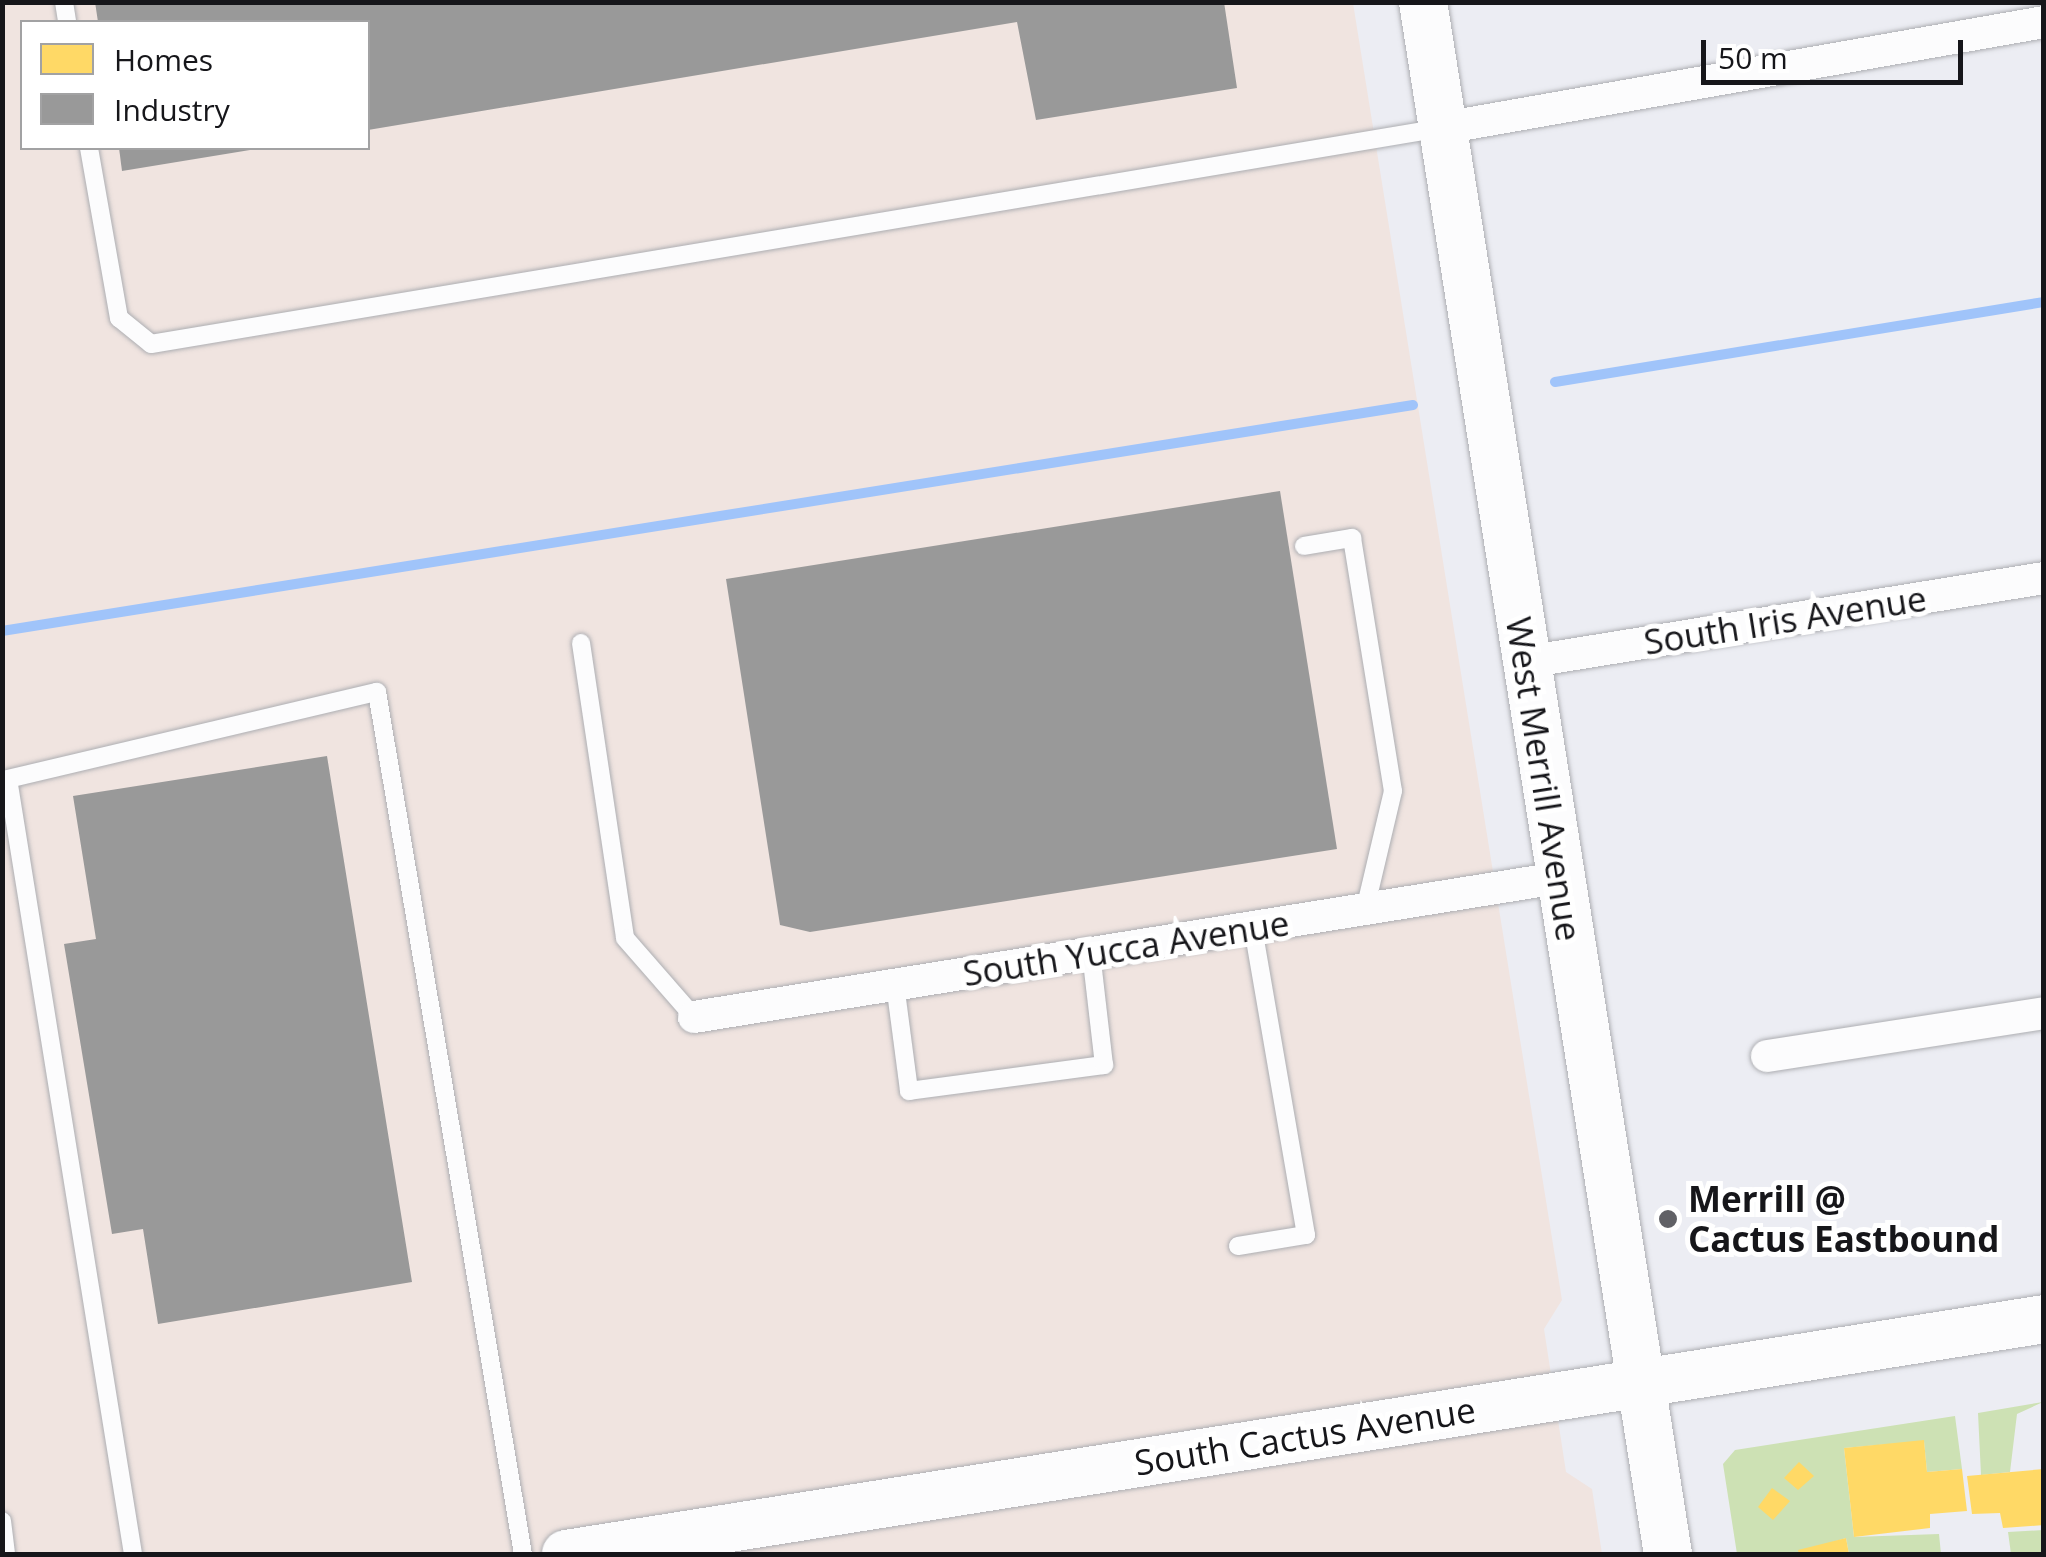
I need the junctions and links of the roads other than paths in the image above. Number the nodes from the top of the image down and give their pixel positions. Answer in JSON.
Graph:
{"nodes":[{"id":1,"x":1423,"y":2,"type":"edge"},
{"id":2,"x":2044,"y":22,"type":"edge"},
{"id":3,"x":1443,"y":128,"type":"junction"},
{"id":4,"x":89,"y":150,"type":"edge"},
{"id":5,"x":1304,"y":546,"type":"dead end"},
{"id":6,"x":2044,"y":578,"type":"edge"},
{"id":7,"x":581,"y":643,"type":"dead end"},
{"id":8,"x":1526,"y":662,"type":"junction"},
{"id":9,"x":1558,"y":878,"type":"junction"},
{"id":10,"x":1366,"y":909,"type":"junction"},
{"id":11,"x":1253,"y":928,"type":"junction"},
{"id":12,"x":1091,"y":953,"type":"junction"},
{"id":13,"x":895,"y":984,"type":"junction"},
{"id":14,"x":2044,"y":1013,"type":"edge"},
{"id":15,"x":694,"y":1017,"type":"joint"},
{"id":16,"x":1767,"y":1056,"type":"dead end"},
{"id":17,"x":1238,"y":1246,"type":"dead end"},
{"id":18,"x":2044,"y":1319,"type":"edge"},
{"id":19,"x":1640,"y":1382,"type":"junction"},
{"id":20,"x":2,"y":1521,"type":"edge"},
{"id":21,"x":6,"y":1554,"type":"edge"},
{"id":22,"x":134,"y":1554,"type":"edge"},
{"id":23,"x":523,"y":1554,"type":"edge"},
{"id":24,"x":566,"y":1554,"type":"edge"},
{"id":25,"x":1668,"y":1554,"type":"edge"}],
"edges":[{"from":1,"to":3,"type":"main road","name":"West Merrill Avenue"},
{"from":2,"to":3,"type":"street"},
{"from":3,"to":4,"type":"lane"},
{"from":3,"to":8,"type":"main road","name":"West Merrill Avenue"},
{"from":5,"to":10,"type":"lane"},
{"from":6,"to":8,"type":"street","name":"South Iris Avenue"},
{"from":7,"to":15,"type":"lane"},
{"from":8,"to":9,"type":"main road","name":"West Merrill Avenue"},
{"from":9,"to":10,"type":"street","name":"South Yucca Avenue"},
{"from":9,"to":19,"type":"main road","name":"West Merrill Avenue"},
{"from":10,"to":11,"type":"street","name":"South Yucca Avenue"},
{"from":11,"to":12,"type":"street","name":"South Yucca Avenue"},
{"from":11,"to":17,"type":"lane"},
{"from":12,"to":13,"type":"street","name":"South Yucca Avenue"},
{"from":12,"to":13,"type":"lane"},
{"from":13,"to":15,"type":"street","name":"South Yucca Avenue"},
{"from":14,"to":16,"type":"street"},
{"from":18,"to":19,"type":"main road","name":"South Cactus Avenue"},
{"from":19,"to":24,"type":"main road","name":"South Cactus Avenue"},
{"from":19,"to":25,"type":"main road","name":"West Merrill Avenue"},
{"from":20,"to":21,"type":"lane"},
{"from":22,"to":23,"type":"lane"}]}
